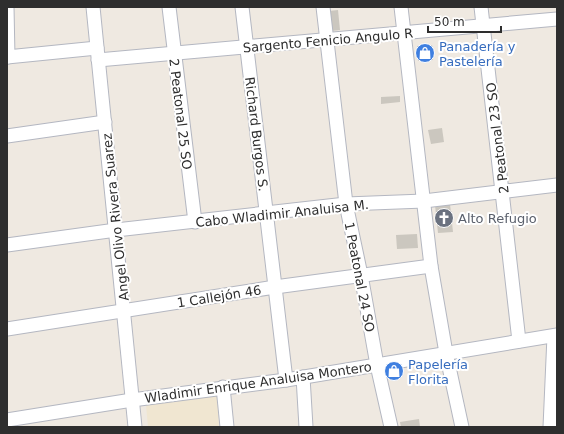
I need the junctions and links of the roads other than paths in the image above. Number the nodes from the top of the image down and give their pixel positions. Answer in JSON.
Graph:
{"nodes":[{"id":1,"x":7,"y":7,"type":"edge"},
{"id":2,"x":93,"y":7,"type":"edge"},
{"id":3,"x":169,"y":7,"type":"edge"},
{"id":4,"x":242,"y":7,"type":"edge"},
{"id":5,"x":323,"y":7,"type":"edge"},
{"id":6,"x":400,"y":7,"type":"edge"},
{"id":7,"x":481,"y":7,"type":"edge"},
{"id":8,"x":557,"y":19,"type":"edge"},
{"id":9,"x":484,"y":26,"type":"junction"},
{"id":10,"x":403,"y":33,"type":"junction"},
{"id":11,"x":327,"y":40,"type":"junction"},
{"id":12,"x":246,"y":47,"type":"junction"},
{"id":13,"x":173,"y":53,"type":"junction"},
{"id":14,"x":98,"y":54,"type":"junction"},
{"id":15,"x":8,"y":57,"type":"edge"},
{"id":16,"x":105,"y":122,"type":"junction"},
{"id":17,"x":7,"y":136,"type":"edge"},
{"id":18,"x":557,"y":185,"type":"edge"},
{"id":19,"x":503,"y":191,"type":"junction"},
{"id":20,"x":424,"y":201,"type":"junction"},
{"id":21,"x":346,"y":204,"type":"junction"},
{"id":22,"x":267,"y":214,"type":"junction"},
{"id":23,"x":195,"y":222,"type":"junction"},
{"id":24,"x":116,"y":230,"type":"junction"},
{"id":25,"x":7,"y":245,"type":"edge"},
{"id":26,"x":431,"y":266,"type":"junction"},
{"id":27,"x":361,"y":275,"type":"junction"},
{"id":28,"x":275,"y":287,"type":"junction"},
{"id":29,"x":124,"y":310,"type":"junction"},
{"id":30,"x":7,"y":329,"type":"edge"},
{"id":31,"x":555,"y":336,"type":"edge"},
{"id":32,"x":520,"y":341,"type":"junction"},
{"id":33,"x":446,"y":353,"type":"junction"},
{"id":34,"x":377,"y":365,"type":"junction"},
{"id":35,"x":303,"y":377,"type":"junction"},
{"id":36,"x":286,"y":380,"type":"junction"},
{"id":37,"x":223,"y":387,"type":"junction"},
{"id":38,"x":132,"y":400,"type":"junction"},
{"id":39,"x":7,"y":420,"type":"edge"},
{"id":40,"x":135,"y":427,"type":"edge"},
{"id":41,"x":227,"y":427,"type":"edge"},
{"id":42,"x":306,"y":427,"type":"edge"},
{"id":43,"x":391,"y":427,"type":"edge"},
{"id":44,"x":462,"y":427,"type":"edge"},
{"id":45,"x":550,"y":427,"type":"edge"}],
"edges":[{"from":1,"to":15,"type":"street"},
{"from":2,"to":14,"type":"street","name":"Angel Olivo Rivera Suarez"},
{"from":3,"to":13,"type":"street","name":"2 Peatonal 25 SO"},
{"from":4,"to":12,"type":"street","name":"Richard Burgos S."},
{"from":5,"to":11,"type":"street","name":"1 Peatonal 24 SO"},
{"from":6,"to":10,"type":"street"},
{"from":7,"to":9,"type":"street","name":"2 Peatonal 23 SO"},
{"from":8,"to":9,"type":"street","name":"Sargento Fenicio Angulo R"},
{"from":9,"to":10,"type":"street","name":"Sargento Fenicio Angulo R"},
{"from":9,"to":19,"type":"street","name":"2 Peatonal 23 SO"},
{"from":10,"to":11,"type":"street","name":"Sargento Fenicio Angulo R"},
{"from":10,"to":20,"type":"street"},
{"from":11,"to":12,"type":"street","name":"Sargento Fenicio Angulo R"},
{"from":11,"to":21,"type":"street","name":"1 Peatonal 24 SO"},
{"from":12,"to":13,"type":"street","name":"Sargento Fenicio Angulo R"},
{"from":12,"to":22,"type":"street","name":"Richard Burgos S."},
{"from":13,"to":14,"type":"street","name":"Sargento Fenicio Angulo R"},
{"from":13,"to":23,"type":"street","name":"2 Peatonal 25 SO"},
{"from":14,"to":15,"type":"street","name":"Sargento Fenicio Angulo R"},
{"from":14,"to":16,"type":"street","name":"Angel Olivo Rivera Suarez"},
{"from":16,"to":17,"type":"street"},
{"from":16,"to":24,"type":"street","name":"Angel Olivo Rivera Suarez"},
{"from":18,"to":19,"type":"street","name":"Cabo Wladimir Analuisa M."},
{"from":19,"to":20,"type":"street","name":"Cabo Wladimir Analuisa M."},
{"from":19,"to":32,"type":"street","name":"2 Peatonal 23 SO"},
{"from":20,"to":21,"type":"street","name":"Cabo Wladimir Analuisa M."},
{"from":20,"to":26,"type":"street"},
{"from":21,"to":22,"type":"street","name":"Cabo Wladimir Analuisa M."},
{"from":21,"to":27,"type":"street","name":"1 Peatonal 24 SO"},
{"from":22,"to":23,"type":"street","name":"Cabo Wladimir Analuisa M."},
{"from":22,"to":28,"type":"street","name":"Richard Burgos S."},
{"from":23,"to":24,"type":"street","name":"Cabo Wladimir Analuisa M."},
{"from":24,"to":25,"type":"street","name":"Cabo Wladimir Analuisa M."},
{"from":24,"to":29,"type":"street","name":"Angel Olivo Rivera Suarez"},
{"from":26,"to":27,"type":"street","name":"1 Callejón 46"},
{"from":26,"to":33,"type":"street"},
{"from":27,"to":28,"type":"street","name":"1 Callejón 46"},
{"from":27,"to":34,"type":"street","name":"1 Peatonal 24 SO"},
{"from":28,"to":29,"type":"street","name":"1 Callejón 46"},
{"from":28,"to":36,"type":"street","name":"Richard Burgos S."},
{"from":29,"to":30,"type":"street","name":"1 Callejón 46"},
{"from":29,"to":38,"type":"street","name":"Angel Olivo Rivera Suarez"},
{"from":31,"to":32,"type":"street","name":"Wladimir Enrique Analuisa Montero"},
{"from":31,"to":45,"type":"street"},
{"from":32,"to":33,"type":"street","name":"Wladimir Enrique Analuisa Montero"},
{"from":33,"to":34,"type":"street","name":"Wladimir Enrique Analuisa Montero"},
{"from":33,"to":44,"type":"street"},
{"from":34,"to":35,"type":"street","name":"Wladimir Enrique Analuisa Montero"},
{"from":34,"to":43,"type":"street","name":"1 Peatonal 24 SO"},
{"from":35,"to":36,"type":"street","name":"Wladimir Enrique Analuisa Montero"},
{"from":35,"to":42,"type":"street"},
{"from":36,"to":37,"type":"street","name":"Wladimir Enrique Analuisa Montero"},
{"from":37,"to":38,"type":"street","name":"Wladimir Enrique Analuisa Montero"},
{"from":37,"to":41,"type":"street"},
{"from":38,"to":39,"type":"street","name":"Wladimir Enrique Analuisa Montero"},
{"from":38,"to":40,"type":"street","name":"Angel Olivo Rivera Suarez"}]}
